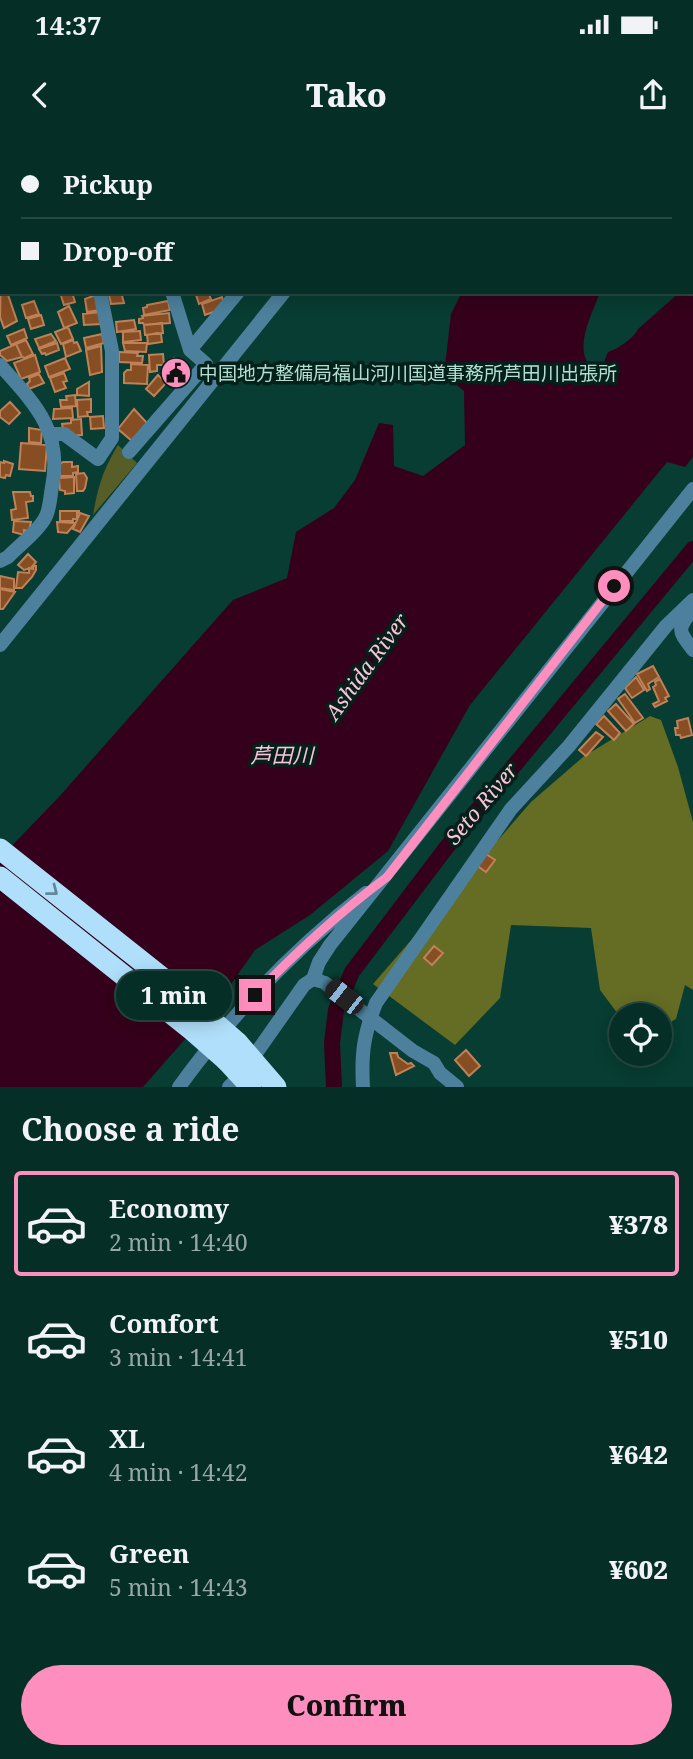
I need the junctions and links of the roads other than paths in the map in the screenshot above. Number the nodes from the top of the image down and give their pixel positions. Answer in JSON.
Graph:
{"nodes":[{"id":1,"x":100,"y":294,"type":"edge"},
{"id":2,"x":173,"y":294,"type":"edge"},
{"id":3,"x":236,"y":294,"type":"edge"},
{"id":4,"x":282,"y":294,"type":"edge"},
{"id":5,"x":190,"y":350,"type":"junction"},
{"id":6,"x":0,"y":365,"type":"edge"},
{"id":7,"x":51,"y":434,"type":"junction"},
{"id":8,"x":112,"y":438,"type":"junction"},
{"id":9,"x":129,"y":452,"type":"junction"},
{"id":10,"x":140,"y":470,"type":"junction"},
{"id":11,"x":693,"y":489,"type":"edge"},
{"id":12,"x":0,"y":561,"type":"edge"},
{"id":13,"x":693,"y":600,"type":"edge"},
{"id":14,"x":693,"y":609,"type":"edge"},
{"id":15,"x":0,"y":645,"type":"edge"},
{"id":16,"x":693,"y":650,"type":"edge"},
{"id":17,"x":0,"y":849,"type":"edge"},
{"id":18,"x":0,"y":877,"type":"edge"},
{"id":19,"x":387,"y":877,"type":"junction"},
{"id":20,"x":338,"y":915,"type":"junction"},
{"id":21,"x":337,"y":936,"type":"junction"},
{"id":22,"x":319,"y":981,"type":"junction"},
{"id":23,"x":240,"y":1068,"type":"edge"},
{"id":24,"x":179,"y":1087,"type":"edge"},
{"id":25,"x":276,"y":1087,"type":"edge"},
{"id":26,"x":363,"y":1087,"type":"edge"},
{"id":27,"x":457,"y":1087,"type":"edge"}],
"edges":[{"from":1,"to":8,"type":"street"},
{"from":2,"to":5,"type":"street"},
{"from":3,"to":5,"type":"street"},
{"from":4,"to":10,"type":"street"},
{"from":5,"to":9,"type":"street"},
{"from":6,"to":7,"type":"street"},
{"from":7,"to":8,"type":"street"},
{"from":7,"to":12,"type":"street"},
{"from":8,"to":9,"type":"street"},
{"from":9,"to":10,"type":"street"},
{"from":10,"to":15,"type":"street"},
{"from":11,"to":19,"type":"street"},
{"from":13,"to":26,"type":"street"},
{"from":14,"to":16,"type":"street"},
{"from":17,"to":23,"type":"highway","one_way":true,"bridge":true},
{"from":18,"to":23,"type":"highway","bridge":true},
{"from":19,"to":20,"type":"street"},
{"from":19,"to":21,"type":"street"},
{"from":20,"to":21,"type":"street"},
{"from":20,"to":24,"type":"street"},
{"from":21,"to":22,"type":"street"},
{"from":22,"to":23,"type":"street"},
{"from":22,"to":27,"type":"street","bridge":true},
{"from":23,"to":25,"type":"highway"}]}
